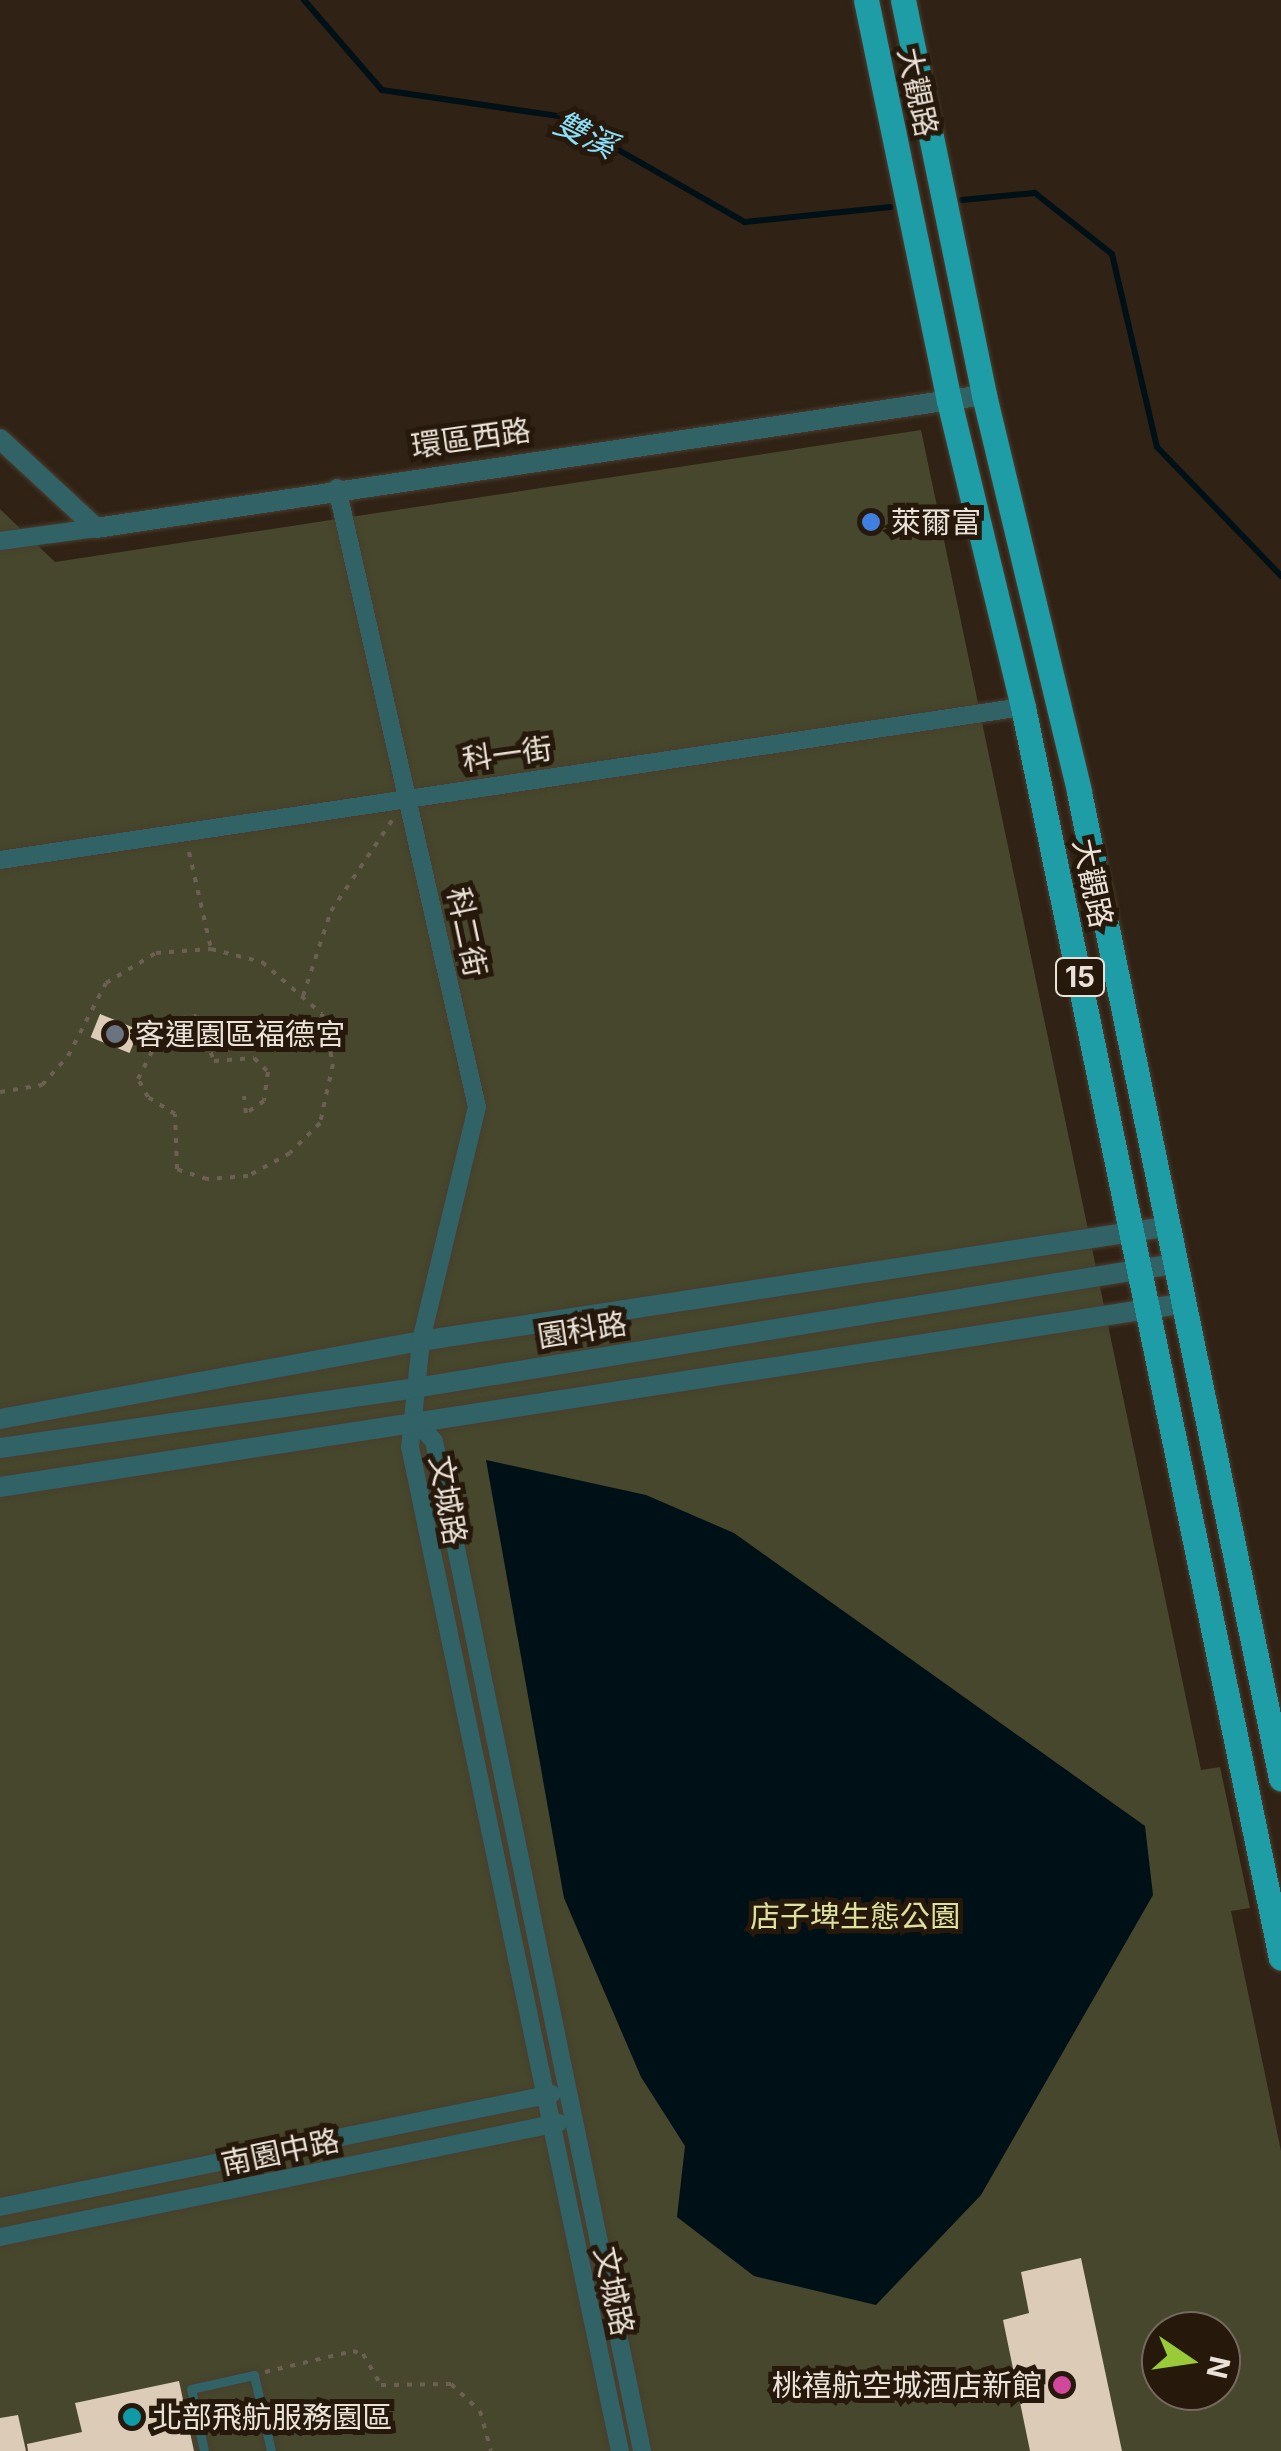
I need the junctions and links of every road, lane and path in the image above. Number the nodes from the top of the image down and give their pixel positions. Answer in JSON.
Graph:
{"nodes":[{"id":1,"x":866,"y":0,"type":"edge"},
{"id":2,"x":903,"y":0,"type":"edge"},
{"id":3,"x":984,"y":395,"type":"junction"},
{"id":4,"x":948,"y":400,"type":"junction"},
{"id":5,"x":0,"y":438,"type":"edge"},
{"id":6,"x":337,"y":488,"type":"junction"},
{"id":7,"x":96,"y":528,"type":"junction"},
{"id":8,"x":0,"y":541,"type":"edge"},
{"id":9,"x":1023,"y":707,"type":"junction"},
{"id":10,"x":409,"y":796,"type":"junction"},
{"id":11,"x":185,"y":831,"type":"junction"},
{"id":12,"x":0,"y":860,"type":"edge"},
{"id":13,"x":211,"y":950,"type":"junction"},
{"id":14,"x":303,"y":996,"type":"junction"},
{"id":15,"x":0,"y":1092,"type":"edge"},
{"id":16,"x":244,"y":1096,"type":"dead end"},
{"id":17,"x":1165,"y":1227,"type":"junction"},
{"id":18,"x":1134,"y":1232,"type":"junction"},
{"id":19,"x":1173,"y":1264,"type":"junction"},
{"id":20,"x":1142,"y":1270,"type":"junction"},
{"id":21,"x":1181,"y":1304,"type":"junction"},
{"id":22,"x":1149,"y":1309,"type":"junction"},
{"id":23,"x":421,"y":1341,"type":"junction"},
{"id":24,"x":415,"y":1388,"type":"junction"},
{"id":25,"x":0,"y":1419,"type":"edge"},
{"id":26,"x":414,"y":1419,"type":"junction"},
{"id":27,"x":0,"y":1448,"type":"edge"},
{"id":28,"x":0,"y":1487,"type":"edge"},
{"id":29,"x":1281,"y":1779,"type":"edge"},
{"id":30,"x":1281,"y":1958,"type":"edge"},
{"id":31,"x":567,"y":2091,"type":"junction"},
{"id":32,"x":543,"y":2096,"type":"junction"},
{"id":33,"x":571,"y":2120,"type":"junction"},
{"id":34,"x":549,"y":2124,"type":"junction"},
{"id":35,"x":0,"y":2206,"type":"edge"},
{"id":36,"x":0,"y":2238,"type":"edge"},
{"id":37,"x":254,"y":2375,"type":"junction"},
{"id":38,"x":204,"y":2451,"type":"edge"},
{"id":39,"x":271,"y":2451,"type":"edge"},
{"id":40,"x":491,"y":2451,"type":"edge"},
{"id":41,"x":620,"y":2451,"type":"edge"},
{"id":42,"x":642,"y":2451,"type":"edge"}],
"edges":[{"from":1,"to":4,"type":"main road","name":"大觀路","number":"15"},
{"from":2,"to":3,"type":"main road","name":"大觀路","number":"15"},
{"from":3,"to":4,"type":"street","name":"環區西路"},
{"from":3,"to":17,"type":"main road","name":"大觀路","number":"15"},
{"from":4,"to":6,"type":"street","name":"環區西路"},
{"from":4,"to":9,"type":"main road","name":"大觀路","number":"15"},
{"from":5,"to":7,"type":"street"},
{"from":6,"to":7,"type":"street","name":"環區西路"},
{"from":6,"to":10,"type":"street","name":"科二街"},
{"from":7,"to":8,"type":"street"},
{"from":9,"to":10,"type":"street","name":"科一街"},
{"from":9,"to":18,"type":"main road","name":"大觀路","number":"15"},
{"from":10,"to":11,"type":"street","name":"科一街"},
{"from":10,"to":14,"type":"path"},
{"from":10,"to":23,"type":"street","name":"科二街"},
{"from":11,"to":12,"type":"street","name":"科一街"},
{"from":11,"to":13,"type":"path"},
{"from":13,"to":14,"type":"path"},
{"from":13,"to":15,"type":"path"},
{"from":14,"to":16,"type":"path"},
{"from":17,"to":18,"type":"street"},
{"from":17,"to":19,"type":"main road","name":"大觀路","number":"15"},
{"from":18,"to":20,"type":"main road","name":"大觀路","number":"15"},
{"from":18,"to":23,"type":"street"},
{"from":19,"to":20,"type":"street","name":"園科路"},
{"from":19,"to":21,"type":"main road","name":"大觀路","number":"15"},
{"from":20,"to":22,"type":"main road","name":"大觀路","number":"15"},
{"from":20,"to":24,"type":"street","name":"園科路"},
{"from":21,"to":22,"type":"street"},
{"from":21,"to":29,"type":"main road","name":"大觀路","number":"15"},
{"from":22,"to":26,"type":"street"},
{"from":22,"to":30,"type":"main road","name":"大觀路","number":"15"},
{"from":23,"to":24,"type":"street","name":"科二街"},
{"from":23,"to":25,"type":"street"},
{"from":24,"to":26,"type":"street","name":"科二街"},
{"from":24,"to":27,"type":"street","name":"園科路"},
{"from":26,"to":28,"type":"street"},
{"from":26,"to":31,"type":"street","name":"文城路"},
{"from":26,"to":32,"type":"street","name":"文城路"},
{"from":31,"to":32,"type":"street","name":"南園中路"},
{"from":31,"to":33,"type":"street","name":"文城路"},
{"from":32,"to":34,"type":"street","name":"文城路"},
{"from":32,"to":35,"type":"street","name":"南園中路"},
{"from":33,"to":34,"type":"street","name":"南園中路"},
{"from":33,"to":42,"type":"street","name":"文城路"},
{"from":34,"to":36,"type":"street","name":"南園中路"},
{"from":34,"to":41,"type":"street","name":"文城路"},
{"from":37,"to":38,"type":"lane"},
{"from":37,"to":39,"type":"lane"},
{"from":37,"to":40,"type":"path"}]}
